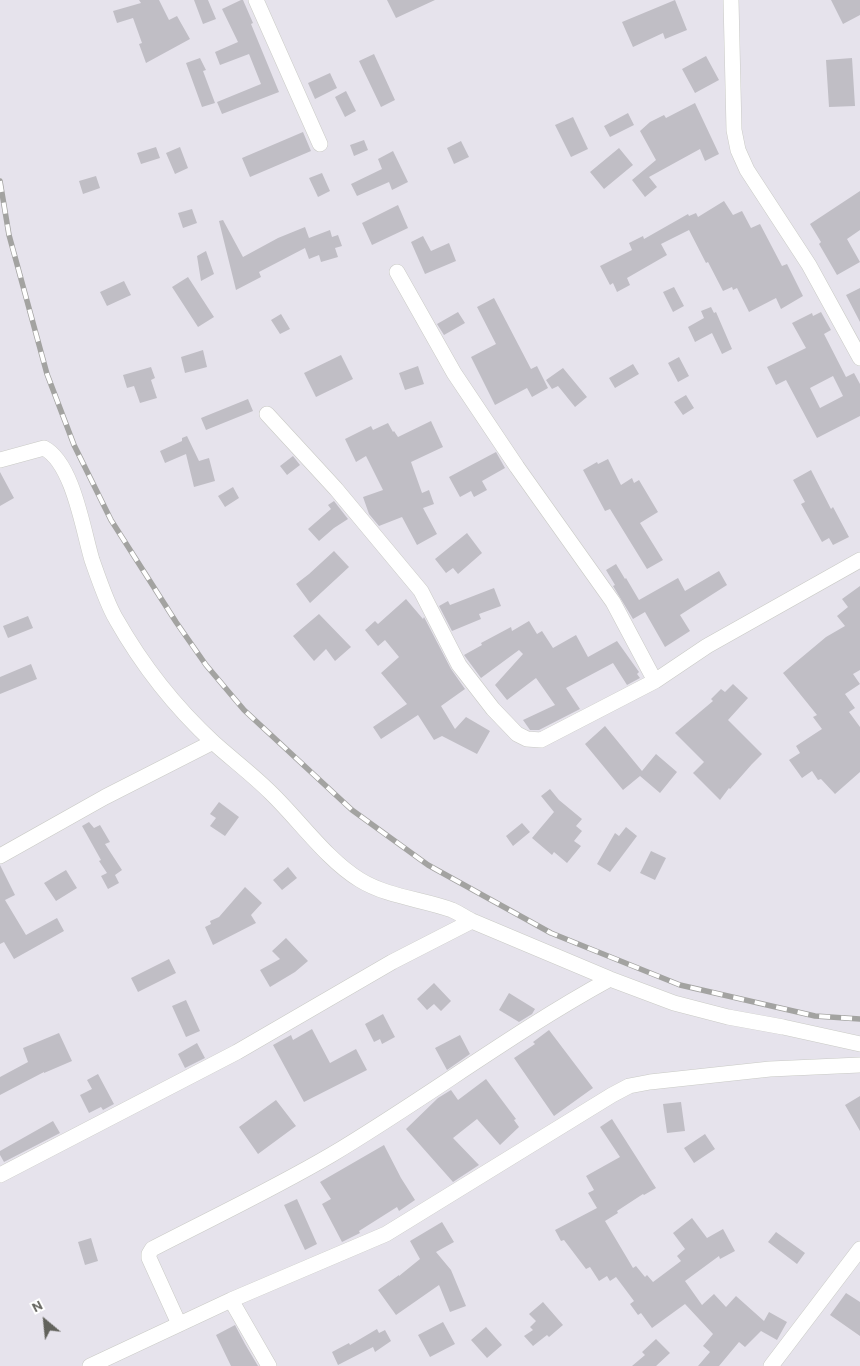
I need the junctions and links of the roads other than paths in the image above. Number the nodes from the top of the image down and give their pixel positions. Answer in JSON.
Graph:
{"nodes":[{"id":1,"x":256,"y":0,"type":"edge"},
{"id":2,"x":731,"y":0,"type":"edge"},
{"id":3,"x":320,"y":144,"type":"dead end"},
{"id":4,"x":397,"y":272,"type":"dead end"},
{"id":5,"x":860,"y":358,"type":"edge"},
{"id":6,"x":267,"y":414,"type":"dead end"},
{"id":7,"x":0,"y":460,"type":"edge"},
{"id":8,"x":860,"y":560,"type":"edge"},
{"id":9,"x":655,"y":681,"type":"junction"},
{"id":10,"x":213,"y":742,"type":"junction"},
{"id":11,"x":0,"y":856,"type":"edge"},
{"id":12,"x":472,"y":921,"type":"junction"},
{"id":13,"x":610,"y":979,"type":"junction"},
{"id":14,"x":860,"y":1044,"type":"edge"},
{"id":15,"x":860,"y":1065,"type":"edge"},
{"id":16,"x":0,"y":1175,"type":"edge"},
{"id":17,"x":860,"y":1249,"type":"edge"},
{"id":18,"x":232,"y":1300,"type":"junction"},
{"id":19,"x":179,"y":1324,"type":"junction"},
{"id":20,"x":90,"y":1366,"type":"edge"},
{"id":21,"x":270,"y":1366,"type":"edge"},
{"id":22,"x":771,"y":1366,"type":"edge"}],
"edges":[{"from":1,"to":3,"type":"street"},
{"from":2,"to":5,"type":"street"},
{"from":4,"to":9,"type":"street"},
{"from":6,"to":9,"type":"street"},
{"from":7,"to":10,"type":"street"},
{"from":8,"to":9,"type":"street"},
{"from":10,"to":11,"type":"street"},
{"from":10,"to":12,"type":"street"},
{"from":12,"to":13,"type":"street"},
{"from":12,"to":16,"type":"street"},
{"from":13,"to":14,"type":"street"},
{"from":13,"to":19,"type":"street"},
{"from":15,"to":18,"type":"street"},
{"from":17,"to":22,"type":"street"},
{"from":18,"to":19,"type":"street"},
{"from":18,"to":21,"type":"street"},
{"from":19,"to":20,"type":"street"}]}
